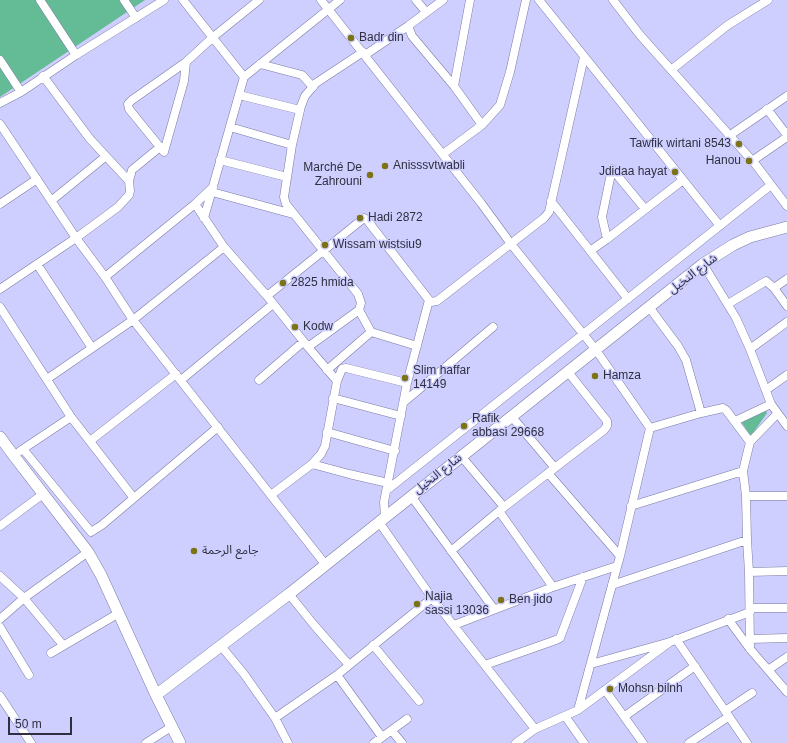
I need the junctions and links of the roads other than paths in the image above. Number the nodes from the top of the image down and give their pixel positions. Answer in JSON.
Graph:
{"nodes":[{"id":1,"x":40,"y":0,"type":"edge"},
{"id":2,"x":124,"y":0,"type":"edge"},
{"id":3,"x":164,"y":0,"type":"edge"},
{"id":4,"x":183,"y":0,"type":"edge"},
{"id":5,"x":259,"y":0,"type":"edge"},
{"id":6,"x":321,"y":0,"type":"edge"},
{"id":7,"x":340,"y":0,"type":"edge"},
{"id":8,"x":416,"y":0,"type":"edge"},
{"id":9,"x":443,"y":0,"type":"edge"},
{"id":10,"x":470,"y":0,"type":"edge"},
{"id":11,"x":526,"y":0,"type":"edge"},
{"id":12,"x":539,"y":0,"type":"edge"},
{"id":13,"x":614,"y":0,"type":"edge"},
{"id":14,"x":768,"y":0,"type":"edge"},
{"id":15,"x":328,"y":9,"type":"junction"},
{"id":16,"x":426,"y":12,"type":"junction"},
{"id":17,"x":136,"y":18,"type":"junction"},
{"id":18,"x":408,"y":26,"type":"junction"},
{"id":19,"x":212,"y":38,"type":"junction"},
{"id":20,"x":364,"y":54,"type":"junction"},
{"id":21,"x":76,"y":55,"type":"junction"},
{"id":22,"x":584,"y":57,"type":"junction"},
{"id":23,"x":0,"y":60,"type":"edge"},
{"id":24,"x":186,"y":62,"type":"junction"},
{"id":25,"x":260,"y":64,"type":"junction"},
{"id":26,"x":671,"y":70,"type":"junction"},
{"id":27,"x":43,"y":76,"type":"junction"},
{"id":28,"x":244,"y":77,"type":"junction"},
{"id":29,"x":454,"y":86,"type":"junction"},
{"id":30,"x":313,"y":87,"type":"junction"},
{"id":31,"x":21,"y":92,"type":"junction"},
{"id":32,"x":239,"y":95,"type":"junction"},
{"id":33,"x":787,"y":96,"type":"edge"},
{"id":34,"x":0,"y":103,"type":"edge"},
{"id":35,"x":767,"y":109,"type":"junction"},
{"id":36,"x":300,"y":110,"type":"junction"},
{"id":37,"x":0,"y":124,"type":"edge"},
{"id":38,"x":482,"y":125,"type":"junction"},
{"id":39,"x":230,"y":127,"type":"junction"},
{"id":40,"x":729,"y":136,"type":"junction"},
{"id":41,"x":787,"y":136,"type":"edge"},
{"id":42,"x":292,"y":145,"type":"junction"},
{"id":43,"x":160,"y":147,"type":"junction"},
{"id":44,"x":443,"y":154,"type":"junction"},
{"id":45,"x":105,"y":157,"type":"junction"},
{"id":46,"x":220,"y":160,"type":"junction"},
{"id":47,"x":752,"y":161,"type":"junction"},
{"id":48,"x":287,"y":177,"type":"junction"},
{"id":49,"x":36,"y":179,"type":"junction"},
{"id":50,"x":683,"y":180,"type":"junction"},
{"id":51,"x":129,"y":181,"type":"junction"},
{"id":52,"x":771,"y":185,"type":"junction"},
{"id":53,"x":212,"y":189,"type":"junction"},
{"id":54,"x":551,"y":200,"type":"junction"},
{"id":55,"x":51,"y":201,"type":"junction"},
{"id":56,"x":0,"y":204,"type":"edge"},
{"id":57,"x":195,"y":204,"type":"junction"},
{"id":58,"x":787,"y":206,"type":"edge"},
{"id":59,"x":645,"y":209,"type":"junction"},
{"id":60,"x":293,"y":214,"type":"junction"},
{"id":61,"x":204,"y":218,"type":"junction"},
{"id":62,"x":720,"y":226,"type":"junction"},
{"id":63,"x":787,"y":227,"type":"edge"},
{"id":64,"x":76,"y":238,"type":"junction"},
{"id":65,"x":607,"y":239,"type":"junction"},
{"id":66,"x":510,"y":244,"type":"junction"},
{"id":67,"x":224,"y":246,"type":"junction"},
{"id":68,"x":324,"y":250,"type":"junction"},
{"id":69,"x":590,"y":251,"type":"junction"},
{"id":70,"x":37,"y":264,"type":"junction"},
{"id":71,"x":703,"y":264,"type":"junction"},
{"id":72,"x":105,"y":277,"type":"junction"},
{"id":73,"x":787,"y":279,"type":"edge"},
{"id":74,"x":774,"y":288,"type":"junction"},
{"id":75,"x":0,"y":289,"type":"edge"},
{"id":76,"x":267,"y":296,"type":"junction"},
{"id":77,"x":628,"y":299,"type":"junction"},
{"id":78,"x":429,"y":300,"type":"junction"},
{"id":79,"x":273,"y":304,"type":"junction"},
{"id":80,"x":728,"y":304,"type":"junction"},
{"id":81,"x":787,"y":306,"type":"edge"},
{"id":82,"x":0,"y":307,"type":"edge"},
{"id":83,"x":649,"y":307,"type":"junction"},
{"id":84,"x":359,"y":310,"type":"junction"},
{"id":85,"x":133,"y":320,"type":"junction"},
{"id":86,"x":787,"y":322,"type":"edge"},
{"id":87,"x":493,"y":328,"type":"dead end"},
{"id":88,"x":371,"y":332,"type":"junction"},
{"id":89,"x":583,"y":335,"type":"junction"},
{"id":90,"x":305,"y":344,"type":"junction"},
{"id":91,"x":417,"y":346,"type":"junction"},
{"id":92,"x":92,"y":348,"type":"junction"},
{"id":93,"x":750,"y":349,"type":"junction"},
{"id":94,"x":596,"y":350,"type":"junction"},
{"id":95,"x":328,"y":370,"type":"junction"},
{"id":96,"x":568,"y":372,"type":"junction"},
{"id":97,"x":787,"y":375,"type":"edge"},
{"id":98,"x":178,"y":377,"type":"junction"},
{"id":99,"x":47,"y":379,"type":"junction"},
{"id":100,"x":259,"y":380,"type":"dead end"},
{"id":101,"x":337,"y":381,"type":"junction"},
{"id":102,"x":408,"y":383,"type":"junction"},
{"id":103,"x":766,"y":390,"type":"junction"},
{"id":104,"x":333,"y":398,"type":"junction"},
{"id":105,"x":404,"y":402,"type":"junction"},
{"id":106,"x":771,"y":404,"type":"junction"},
{"id":107,"x":701,"y":413,"type":"junction"},
{"id":108,"x":777,"y":414,"type":"junction"},
{"id":109,"x":401,"y":416,"type":"junction"},
{"id":110,"x":512,"y":416,"type":"junction"},
{"id":111,"x":71,"y":417,"type":"junction"},
{"id":112,"x":735,"y":421,"type":"junction"},
{"id":113,"x":786,"y":424,"type":"edge"},
{"id":114,"x":218,"y":427,"type":"junction"},
{"id":115,"x":650,"y":428,"type":"junction"},
{"id":116,"x":327,"y":432,"type":"junction"},
{"id":117,"x":0,"y":437,"type":"edge"},
{"id":118,"x":90,"y":441,"type":"junction"},
{"id":119,"x":750,"y":442,"type":"junction"},
{"id":120,"x":23,"y":449,"type":"junction"},
{"id":121,"x":395,"y":451,"type":"junction"},
{"id":122,"x":14,"y":456,"type":"junction"},
{"id":123,"x":461,"y":456,"type":"junction"},
{"id":124,"x":312,"y":464,"type":"junction"},
{"id":125,"x":555,"y":468,"type":"junction"},
{"id":126,"x":743,"y":471,"type":"junction"},
{"id":127,"x":548,"y":473,"type":"junction"},
{"id":128,"x":388,"y":487,"type":"junction"},
{"id":129,"x":43,"y":494,"type":"junction"},
{"id":130,"x":271,"y":495,"type":"junction"},
{"id":131,"x":411,"y":496,"type":"junction"},
{"id":132,"x":746,"y":496,"type":"junction"},
{"id":133,"x":787,"y":496,"type":"edge"},
{"id":134,"x":134,"y":497,"type":"junction"},
{"id":135,"x":631,"y":506,"type":"junction"},
{"id":136,"x":502,"y":509,"type":"junction"},
{"id":137,"x":382,"y":519,"type":"junction"},
{"id":138,"x":0,"y":526,"type":"edge"},
{"id":139,"x":91,"y":532,"type":"junction"},
{"id":140,"x":79,"y":540,"type":"junction"},
{"id":141,"x":747,"y":540,"type":"junction"},
{"id":142,"x":451,"y":551,"type":"junction"},
{"id":143,"x":88,"y":552,"type":"junction"},
{"id":144,"x":620,"y":556,"type":"junction"},
{"id":145,"x":325,"y":564,"type":"junction"},
{"id":146,"x":616,"y":566,"type":"junction"},
{"id":147,"x":787,"y":571,"type":"edge"},
{"id":148,"x":749,"y":572,"type":"junction"},
{"id":149,"x":0,"y":576,"type":"edge"},
{"id":150,"x":583,"y":577,"type":"junction"},
{"id":151,"x":612,"y":585,"type":"junction"},
{"id":152,"x":553,"y":587,"type":"junction"},
{"id":153,"x":289,"y":594,"type":"junction"},
{"id":154,"x":24,"y":598,"type":"junction"},
{"id":155,"x":432,"y":598,"type":"junction"},
{"id":156,"x":787,"y":608,"type":"edge"},
{"id":157,"x":494,"y":609,"type":"junction"},
{"id":158,"x":750,"y":610,"type":"junction"},
{"id":159,"x":119,"y":613,"type":"junction"},
{"id":160,"x":0,"y":619,"type":"edge"},
{"id":161,"x":728,"y":619,"type":"junction"},
{"id":162,"x":454,"y":625,"type":"junction"},
{"id":163,"x":0,"y":627,"type":"edge"},
{"id":164,"x":787,"y":638,"type":"edge"},
{"id":165,"x":750,"y":639,"type":"junction"},
{"id":166,"x":673,"y":641,"type":"junction"},
{"id":167,"x":63,"y":645,"type":"junction"},
{"id":168,"x":373,"y":645,"type":"junction"},
{"id":169,"x":221,"y":646,"type":"junction"},
{"id":170,"x":750,"y":649,"type":"junction"},
{"id":171,"x":51,"y":653,"type":"dead end"},
{"id":172,"x":787,"y":657,"type":"edge"},
{"id":173,"x":591,"y":664,"type":"junction"},
{"id":174,"x":349,"y":665,"type":"junction"},
{"id":175,"x":485,"y":665,"type":"junction"},
{"id":176,"x":695,"y":666,"type":"junction"},
{"id":177,"x":768,"y":670,"type":"junction"},
{"id":178,"x":30,"y":675,"type":"dead end"},
{"id":179,"x":337,"y":675,"type":"junction"},
{"id":180,"x":605,"y":690,"type":"junction"},
{"id":181,"x":787,"y":692,"type":"edge"},
{"id":182,"x":752,"y":693,"type":"dead end"},
{"id":183,"x":156,"y":695,"type":"junction"},
{"id":184,"x":0,"y":696,"type":"edge"},
{"id":185,"x":420,"y":701,"type":"dead end"},
{"id":186,"x":578,"y":710,"type":"junction"},
{"id":187,"x":726,"y":714,"type":"junction"},
{"id":188,"x":564,"y":716,"type":"junction"},
{"id":189,"x":625,"y":716,"type":"junction"},
{"id":190,"x":275,"y":718,"type":"junction"},
{"id":191,"x":407,"y":719,"type":"dead end"},
{"id":192,"x":171,"y":727,"type":"junction"},
{"id":193,"x":535,"y":728,"type":"junction"},
{"id":194,"x":392,"y":731,"type":"junction"},
{"id":195,"x":382,"y":737,"type":"junction"},
{"id":196,"x":526,"y":740,"type":"edge"},
{"id":197,"x":31,"y":743,"type":"edge"},
{"id":198,"x":146,"y":743,"type":"edge"},
{"id":199,"x":180,"y":743,"type":"edge"},
{"id":200,"x":288,"y":743,"type":"edge"},
{"id":201,"x":374,"y":743,"type":"edge"},
{"id":202,"x":402,"y":743,"type":"edge"},
{"id":203,"x":516,"y":743,"type":"edge"},
{"id":204,"x":584,"y":743,"type":"edge"},
{"id":205,"x":643,"y":743,"type":"edge"},
{"id":206,"x":689,"y":743,"type":"edge"},
{"id":207,"x":747,"y":743,"type":"edge"}],
"edges":[{"from":1,"to":21,"type":"street"},
{"from":2,"to":17,"type":"street"},
{"from":3,"to":17,"type":"street"},
{"from":4,"to":19,"type":"street"},
{"from":5,"to":19,"type":"street"},
{"from":6,"to":15,"type":"street"},
{"from":7,"to":15,"type":"street"},
{"from":8,"to":16,"type":"street"},
{"from":9,"to":16,"type":"street"},
{"from":10,"to":29,"type":"street"},
{"from":11,"to":38,"type":"street"},
{"from":12,"to":22,"type":"street"},
{"from":13,"to":26,"type":"street"},
{"from":14,"to":26,"type":"street"},
{"from":15,"to":20,"type":"street"},
{"from":15,"to":25,"type":"street"},
{"from":16,"to":18,"type":"street"},
{"from":17,"to":21,"type":"street"},
{"from":18,"to":20,"type":"street"},
{"from":18,"to":29,"type":"street"},
{"from":19,"to":24,"type":"street"},
{"from":19,"to":28,"type":"street"},
{"from":20,"to":30,"type":"street"},
{"from":20,"to":44,"type":"street"},
{"from":21,"to":27,"type":"street"},
{"from":22,"to":50,"type":"street"},
{"from":22,"to":54,"type":"street"},
{"from":23,"to":31,"type":"street"},
{"from":24,"to":43,"type":"street"},
{"from":24,"to":43,"type":"street"},
{"from":25,"to":28,"type":"street"},
{"from":25,"to":30,"type":"street"},
{"from":26,"to":40,"type":"street"},
{"from":27,"to":31,"type":"street"},
{"from":27,"to":45,"type":"street"},
{"from":28,"to":32,"type":"street"},
{"from":29,"to":38,"type":"street"},
{"from":30,"to":36,"type":"street"},
{"from":31,"to":34,"type":"street"},
{"from":32,"to":36,"type":"street"},
{"from":32,"to":39,"type":"street"},
{"from":33,"to":35,"type":"street"},
{"from":35,"to":40,"type":"street"},
{"from":35,"to":41,"type":"street"},
{"from":36,"to":42,"type":"street"},
{"from":37,"to":49,"type":"street"},
{"from":38,"to":44,"type":"street"},
{"from":39,"to":42,"type":"street"},
{"from":39,"to":46,"type":"street"},
{"from":40,"to":47,"type":"street"},
{"from":41,"to":47,"type":"street"},
{"from":42,"to":48,"type":"street"},
{"from":43,"to":51,"type":"street"},
{"from":44,"to":66,"type":"street"},
{"from":45,"to":51,"type":"street"},
{"from":45,"to":55,"type":"street"},
{"from":46,"to":48,"type":"street"},
{"from":46,"to":53,"type":"street"},
{"from":47,"to":52,"type":"street"},
{"from":48,"to":60,"type":"street"},
{"from":49,"to":55,"type":"street"},
{"from":49,"to":56,"type":"street"},
{"from":50,"to":59,"type":"street"},
{"from":50,"to":62,"type":"street"},
{"from":51,"to":64,"type":"street"},
{"from":52,"to":58,"type":"street"},
{"from":52,"to":62,"type":"street"},
{"from":53,"to":57,"type":"street"},
{"from":53,"to":60,"type":"street"},
{"from":53,"to":61,"type":"street"},
{"from":54,"to":66,"type":"street"},
{"from":54,"to":69,"type":"street"},
{"from":55,"to":64,"type":"street"},
{"from":57,"to":61,"type":"street"},
{"from":57,"to":72,"type":"street"},
{"from":59,"to":65,"type":"street"},
{"from":59,"to":65,"type":"street"},
{"from":60,"to":68,"type":"street"},
{"from":61,"to":67,"type":"street"},
{"from":62,"to":77,"type":"street"},
{"from":63,"to":71,"type":"main road","name":"شارع النخيل"},
{"from":64,"to":70,"type":"street"},
{"from":64,"to":72,"type":"street"},
{"from":65,"to":69,"type":"street"},
{"from":66,"to":78,"type":"street"},
{"from":66,"to":89,"type":"street"},
{"from":67,"to":76,"type":"street"},
{"from":67,"to":85,"type":"street"},
{"from":68,"to":76,"type":"street"},
{"from":68,"to":78,"type":"street"},
{"from":68,"to":84,"type":"street"},
{"from":69,"to":77,"type":"street"},
{"from":70,"to":75,"type":"street"},
{"from":70,"to":92,"type":"street"},
{"from":71,"to":80,"type":"street"},
{"from":71,"to":83,"type":"main road","name":"شارع النخيل"},
{"from":72,"to":85,"type":"street"},
{"from":73,"to":74,"type":"street"},
{"from":74,"to":80,"type":"street"},
{"from":74,"to":81,"type":"street"},
{"from":76,"to":79,"type":"street"},
{"from":77,"to":89,"type":"street"},
{"from":78,"to":91,"type":"street"},
{"from":79,"to":90,"type":"street"},
{"from":79,"to":98,"type":"street"},
{"from":80,"to":93,"type":"street"},
{"from":82,"to":99,"type":"street"},
{"from":83,"to":94,"type":"main road","name":"شارع النخيل"},
{"from":83,"to":107,"type":"street"},
{"from":84,"to":88,"type":"street"},
{"from":84,"to":90,"type":"street"},
{"from":85,"to":92,"type":"street"},
{"from":85,"to":98,"type":"street"},
{"from":86,"to":93,"type":"street"},
{"from":87,"to":105,"type":"street"},
{"from":88,"to":91,"type":"street"},
{"from":88,"to":95,"type":"street"},
{"from":89,"to":94,"type":"street"},
{"from":89,"to":128,"type":"street"},
{"from":90,"to":95,"type":"street"},
{"from":90,"to":100,"type":"street"},
{"from":91,"to":102,"type":"street"},
{"from":92,"to":99,"type":"street"},
{"from":93,"to":103,"type":"street"},
{"from":94,"to":96,"type":"main road","name":"شارع النخيل"},
{"from":94,"to":115,"type":"street"},
{"from":95,"to":101,"type":"street"},
{"from":96,"to":110,"type":"main road","name":"شارع النخيل"},
{"from":96,"to":125,"type":"street"},
{"from":97,"to":103,"type":"street"},
{"from":98,"to":114,"type":"street"},
{"from":98,"to":118,"type":"street"},
{"from":99,"to":111,"type":"street"},
{"from":101,"to":102,"type":"street"},
{"from":101,"to":104,"type":"street"},
{"from":102,"to":105,"type":"street"},
{"from":103,"to":106,"type":"street"},
{"from":104,"to":109,"type":"street"},
{"from":104,"to":116,"type":"street"},
{"from":105,"to":109,"type":"street"},
{"from":106,"to":108,"type":"street"},
{"from":106,"to":112,"type":"street"},
{"from":107,"to":112,"type":"street"},
{"from":107,"to":115,"type":"street"},
{"from":108,"to":113,"type":"street"},
{"from":108,"to":119,"type":"street"},
{"from":109,"to":121,"type":"street"},
{"from":110,"to":123,"type":"main road","name":"شارع النخيل"},
{"from":110,"to":125,"type":"street"},
{"from":111,"to":118,"type":"street"},
{"from":111,"to":120,"type":"street"},
{"from":112,"to":119,"type":"street"},
{"from":114,"to":130,"type":"street"},
{"from":114,"to":134,"type":"street"},
{"from":115,"to":135,"type":"street"},
{"from":116,"to":121,"type":"street"},
{"from":116,"to":124,"type":"street"},
{"from":117,"to":122,"type":"main road"},
{"from":118,"to":134,"type":"street"},
{"from":119,"to":126,"type":"street"},
{"from":120,"to":122,"type":"street"},
{"from":120,"to":139,"type":"street"},
{"from":121,"to":128,"type":"street"},
{"from":122,"to":129,"type":"main road"},
{"from":123,"to":131,"type":"main road","name":"شارع النخيل"},
{"from":123,"to":136,"type":"street"},
{"from":124,"to":128,"type":"street"},
{"from":124,"to":130,"type":"street"},
{"from":125,"to":127,"type":"street"},
{"from":126,"to":132,"type":"street"},
{"from":126,"to":135,"type":"street"},
{"from":127,"to":136,"type":"street"},
{"from":127,"to":144,"type":"street"},
{"from":128,"to":137,"type":"street"},
{"from":129,"to":138,"type":"street"},
{"from":129,"to":140,"type":"main road"},
{"from":130,"to":145,"type":"street"},
{"from":131,"to":137,"type":"main road","name":"شارع النخيل"},
{"from":131,"to":142,"type":"street"},
{"from":132,"to":133,"type":"street"},
{"from":132,"to":141,"type":"street"},
{"from":134,"to":139,"type":"street"},
{"from":135,"to":144,"type":"street"},
{"from":136,"to":142,"type":"street"},
{"from":136,"to":152,"type":"street"},
{"from":137,"to":145,"type":"main road","name":"شارع النخيل"},
{"from":137,"to":155,"type":"street"},
{"from":139,"to":140,"type":"street"},
{"from":140,"to":143,"type":"main road"},
{"from":141,"to":148,"type":"street"},
{"from":141,"to":151,"type":"street"},
{"from":142,"to":157,"type":"street"},
{"from":143,"to":154,"type":"street"},
{"from":143,"to":159,"type":"main road"},
{"from":144,"to":146,"type":"street"},
{"from":145,"to":153,"type":"main road","name":"شارع النخيل"},
{"from":146,"to":150,"type":"street"},
{"from":146,"to":151,"type":"street"},
{"from":147,"to":148,"type":"street"},
{"from":148,"to":158,"type":"street"},
{"from":149,"to":154,"type":"street"},
{"from":150,"to":152,"type":"street"},
{"from":150,"to":175,"type":"street"},
{"from":151,"to":173,"type":"street"},
{"from":152,"to":157,"type":"street"},
{"from":153,"to":169,"type":"main road","name":"شارع النخيل"},
{"from":153,"to":174,"type":"street"},
{"from":154,"to":160,"type":"street"},
{"from":154,"to":167,"type":"street"},
{"from":155,"to":162,"type":"street"},
{"from":155,"to":168,"type":"street"},
{"from":156,"to":158,"type":"street"},
{"from":157,"to":162,"type":"street"},
{"from":158,"to":161,"type":"street"},
{"from":158,"to":165,"type":"street"},
{"from":159,"to":167,"type":"street"},
{"from":159,"to":183,"type":"main road"},
{"from":161,"to":166,"type":"street"},
{"from":161,"to":170,"type":"street"},
{"from":162,"to":175,"type":"street"},
{"from":163,"to":178,"type":"street"},
{"from":164,"to":165,"type":"street"},
{"from":165,"to":170,"type":"street"},
{"from":166,"to":173,"type":"street"},
{"from":166,"to":176,"type":"street"},
{"from":166,"to":180,"type":"street"},
{"from":167,"to":171,"type":"street"},
{"from":168,"to":174,"type":"street"},
{"from":168,"to":185,"type":"street"},
{"from":169,"to":183,"type":"main road","name":"شارع النخيل"},
{"from":169,"to":190,"type":"street"},
{"from":170,"to":177,"type":"street"},
{"from":172,"to":177,"type":"street"},
{"from":173,"to":186,"type":"street"},
{"from":174,"to":179,"type":"street"},
{"from":175,"to":193,"type":"street"},
{"from":176,"to":187,"type":"street"},
{"from":176,"to":189,"type":"street"},
{"from":177,"to":181,"type":"street"},
{"from":179,"to":190,"type":"street"},
{"from":179,"to":195,"type":"street"},
{"from":180,"to":186,"type":"street"},
{"from":180,"to":189,"type":"street"},
{"from":182,"to":187,"type":"street"},
{"from":183,"to":192,"type":"main road"},
{"from":184,"to":197,"type":"street"},
{"from":186,"to":188,"type":"street"},
{"from":187,"to":206,"type":"street"},
{"from":187,"to":207,"type":"street"},
{"from":188,"to":193,"type":"street"},
{"from":188,"to":204,"type":"street"},
{"from":189,"to":205,"type":"street"},
{"from":190,"to":200,"type":"street"},
{"from":191,"to":194,"type":"street"},
{"from":192,"to":198,"type":"street"},
{"from":192,"to":199,"type":"main road"},
{"from":193,"to":196,"type":"street"},
{"from":194,"to":195,"type":"street"},
{"from":194,"to":202,"type":"street"},
{"from":195,"to":201,"type":"street"},
{"from":196,"to":203,"type":"street"}]}
